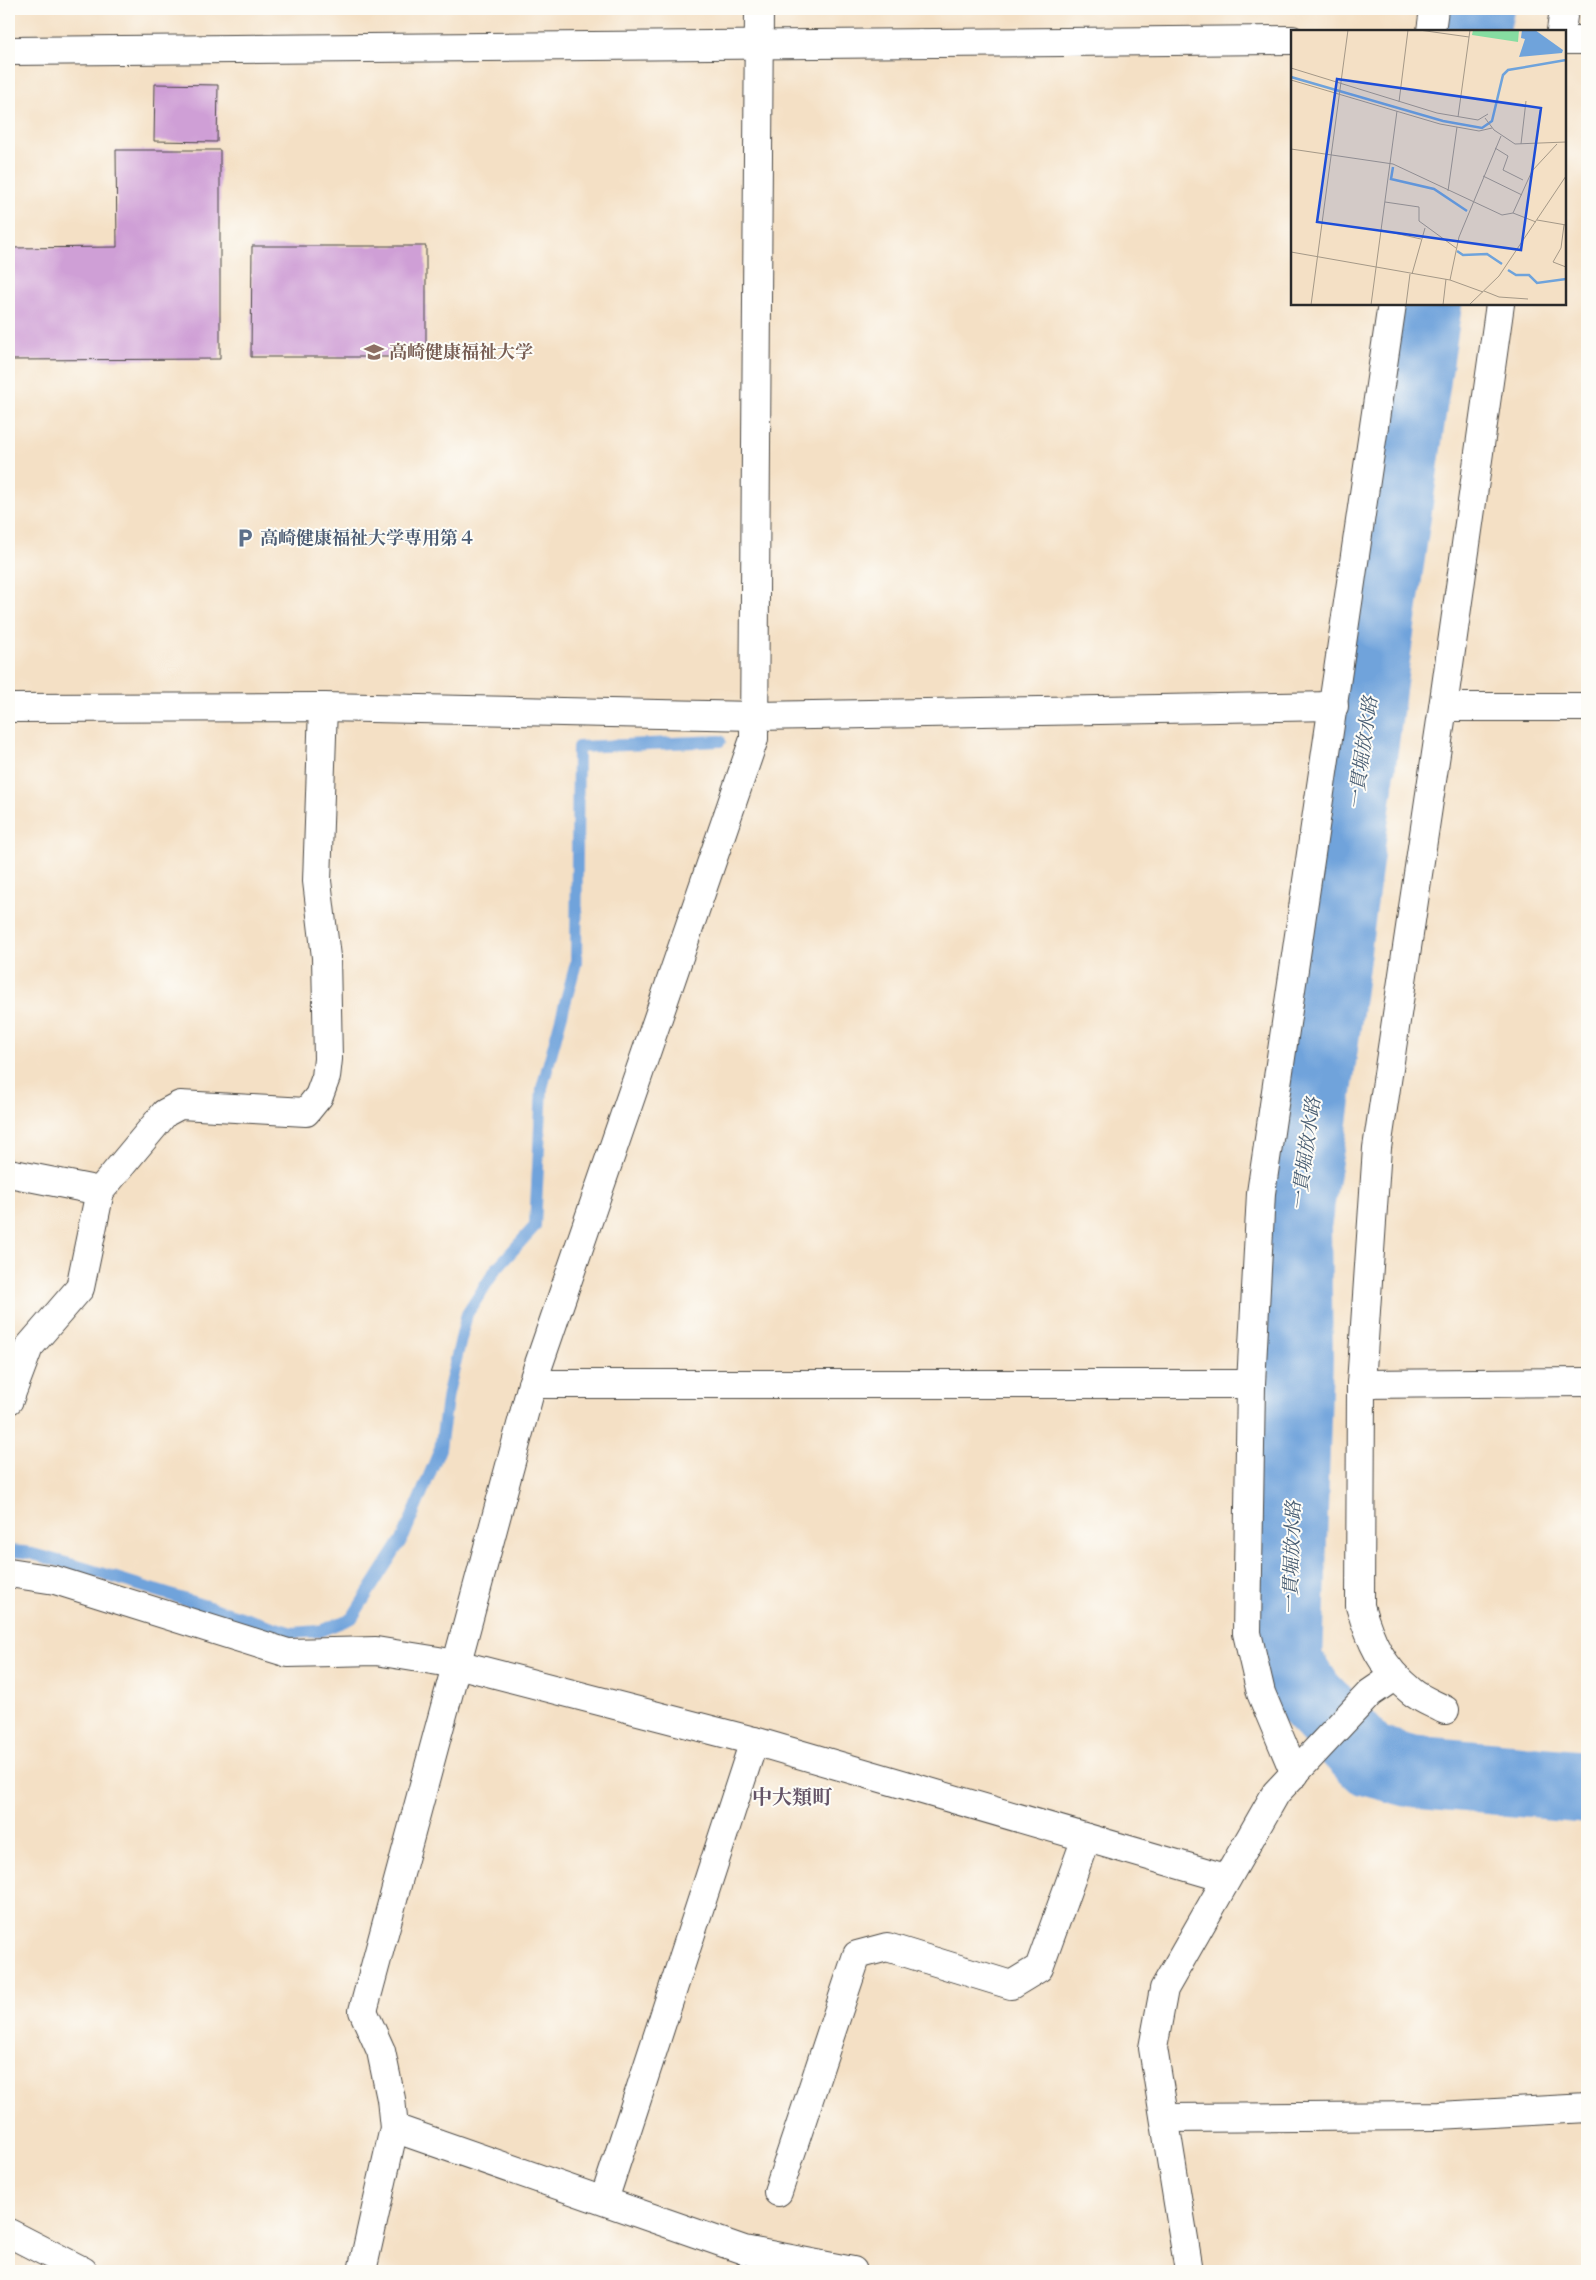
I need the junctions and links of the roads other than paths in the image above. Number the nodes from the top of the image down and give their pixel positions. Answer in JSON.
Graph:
{"nodes":[{"id":1,"x":759,"y":9,"type":"edge"},
{"id":2,"x":1434,"y":9,"type":"edge"},
{"id":3,"x":1564,"y":9,"type":"edge"},
{"id":4,"x":1430,"y":30,"type":"edge"},
{"id":5,"x":1561,"y":30,"type":"edge"},
{"id":6,"x":1291,"y":40,"type":"edge"},
{"id":7,"x":1566,"y":40,"type":"edge"},
{"id":8,"x":1587,"y":40,"type":"edge"},
{"id":9,"x":759,"y":45,"type":"junction"},
{"id":10,"x":9,"y":51,"type":"edge"},
{"id":11,"x":1392,"y":305,"type":"edge"},
{"id":12,"x":1500,"y":305,"type":"edge"},
{"id":13,"x":1334,"y":706,"type":"junction"},
{"id":14,"x":1587,"y":706,"type":"edge"},
{"id":15,"x":323,"y":707,"type":"junction"},
{"id":16,"x":9,"y":708,"type":"edge"},
{"id":17,"x":1443,"y":708,"type":"junction"},
{"id":18,"x":755,"y":716,"type":"junction"},
{"id":19,"x":9,"y":1173,"type":"edge"},
{"id":20,"x":100,"y":1191,"type":"junction"},
{"id":21,"x":1587,"y":1382,"type":"edge"},
{"id":22,"x":532,"y":1384,"type":"junction"},
{"id":23,"x":1251,"y":1384,"type":"junction"},
{"id":24,"x":1361,"y":1384,"type":"junction"},
{"id":25,"x":9,"y":1400,"type":"edge"},
{"id":26,"x":9,"y":1573,"type":"edge"},
{"id":27,"x":457,"y":1664,"type":"junction"},
{"id":28,"x":1395,"y":1676,"type":"junction"},
{"id":29,"x":1445,"y":1710,"type":"dead end"},
{"id":30,"x":754,"y":1741,"type":"junction"},
{"id":31,"x":1295,"y":1774,"type":"junction"},
{"id":32,"x":1086,"y":1838,"type":"junction"},
{"id":33,"x":1225,"y":1878,"type":"junction"},
{"id":34,"x":1587,"y":2108,"type":"edge"},
{"id":35,"x":1165,"y":2118,"type":"junction"},
{"id":36,"x":394,"y":2128,"type":"junction"},
{"id":37,"x":778,"y":2192,"type":"dead end"},
{"id":38,"x":604,"y":2200,"type":"junction"},
{"id":39,"x":9,"y":2234,"type":"edge"},
{"id":40,"x":83,"y":2271,"type":"edge"},
{"id":41,"x":362,"y":2271,"type":"edge"},
{"id":42,"x":853,"y":2271,"type":"edge"},
{"id":43,"x":1189,"y":2271,"type":"edge"}],
"edges":[{"from":1,"to":9,"type":"street"},
{"from":2,"to":4,"type":"street"},
{"from":3,"to":5,"type":"street"},
{"from":6,"to":9,"type":"street"},
{"from":7,"to":8,"type":"street"},
{"from":9,"to":10,"type":"street"},
{"from":9,"to":18,"type":"street"},
{"from":11,"to":13,"type":"street"},
{"from":12,"to":17,"type":"street"},
{"from":13,"to":18,"type":"street"},
{"from":13,"to":23,"type":"street"},
{"from":14,"to":17,"type":"street"},
{"from":15,"to":16,"type":"street"},
{"from":15,"to":18,"type":"street"},
{"from":15,"to":20,"type":"street"},
{"from":17,"to":24,"type":"street"},
{"from":18,"to":22,"type":"street"},
{"from":19,"to":20,"type":"street"},
{"from":20,"to":25,"type":"street"},
{"from":21,"to":24,"type":"street"},
{"from":22,"to":23,"type":"street"},
{"from":22,"to":27,"type":"street"},
{"from":23,"to":31,"type":"street"},
{"from":24,"to":28,"type":"street"},
{"from":26,"to":27,"type":"street"},
{"from":27,"to":30,"type":"street"},
{"from":27,"to":36,"type":"street"},
{"from":28,"to":29,"type":"street"},
{"from":28,"to":31,"type":"street"},
{"from":30,"to":32,"type":"street"},
{"from":30,"to":38,"type":"street"},
{"from":31,"to":33,"type":"street"},
{"from":32,"to":33,"type":"street"},
{"from":32,"to":37,"type":"street"},
{"from":33,"to":35,"type":"street"},
{"from":34,"to":35,"type":"street"},
{"from":35,"to":43,"type":"street"},
{"from":36,"to":38,"type":"street"},
{"from":36,"to":41,"type":"street"},
{"from":38,"to":42,"type":"street"},
{"from":39,"to":40,"type":"street"}]}
